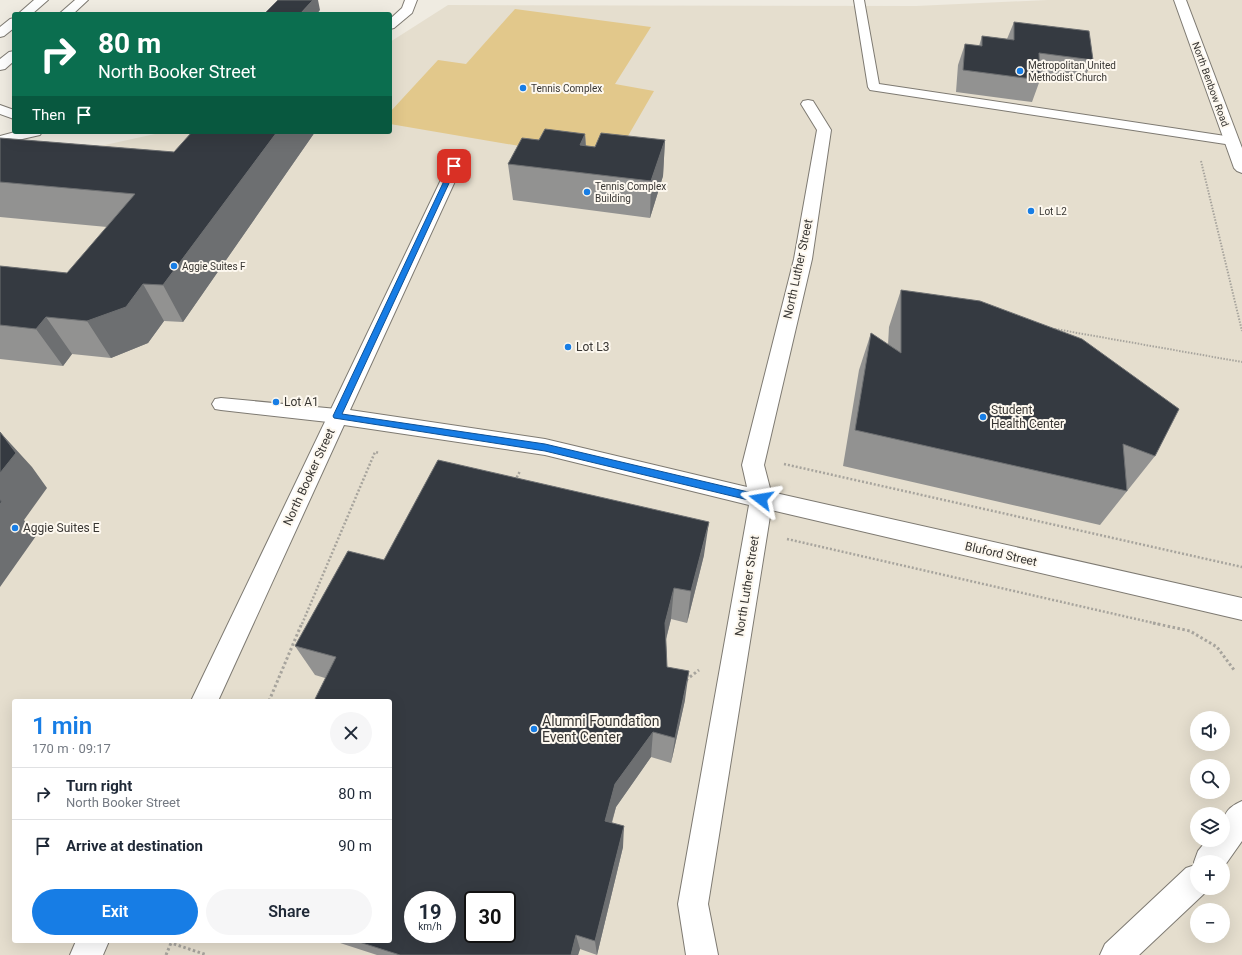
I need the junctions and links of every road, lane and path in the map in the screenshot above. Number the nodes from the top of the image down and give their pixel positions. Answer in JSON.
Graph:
{"nodes":[{"id":1,"x":42,"y":0,"type":"edge"},
{"id":2,"x":82,"y":0,"type":"edge"},
{"id":3,"x":411,"y":0,"type":"edge"},
{"id":4,"x":859,"y":0,"type":"edge"},
{"id":5,"x":1180,"y":0,"type":"edge"},
{"id":6,"x":27,"y":12,"type":"edge"},
{"id":7,"x":67,"y":12,"type":"edge"},
{"id":8,"x":392,"y":23,"type":"edge"},
{"id":9,"x":12,"y":24,"type":"edge"},
{"id":10,"x":0,"y":33,"type":"edge"},
{"id":11,"x":12,"y":57,"type":"edge"},
{"id":12,"x":0,"y":66,"type":"edge"},
{"id":13,"x":808,"y":104,"type":"dead end"},
{"id":14,"x":0,"y":109,"type":"edge"},
{"id":15,"x":12,"y":114,"type":"edge"},
{"id":16,"x":26,"y":134,"type":"edge"},
{"id":17,"x":1195,"y":135,"type":"junction"},
{"id":18,"x":0,"y":140,"type":"edge"},
{"id":19,"x":1232,"y":141,"type":"junction"},
{"id":20,"x":454,"y":166,"type":"dead end"},
{"id":21,"x":1242,"y":168,"type":"edge"},
{"id":22,"x":1054,"y":329,"type":"edge"},
{"id":23,"x":1242,"y":331,"type":"edge"},
{"id":24,"x":1242,"y":362,"type":"edge"},
{"id":25,"x":221,"y":404,"type":"dead end"},
{"id":26,"x":337,"y":416,"type":"junction"},
{"id":27,"x":382,"y":453,"type":"dead end"},
{"id":28,"x":755,"y":458,"type":"junction"},
{"id":29,"x":512,"y":470,"type":"dead end"},
{"id":30,"x":514,"y":483,"type":"edge"},
{"id":31,"x":761,"y":499,"type":"junction"},
{"id":32,"x":756,"y":532,"type":"junction"},
{"id":33,"x":1242,"y":567,"type":"edge"},
{"id":34,"x":1242,"y":609,"type":"edge"},
{"id":35,"x":704,"y":667,"type":"dead end"},
{"id":36,"x":1234,"y":670,"type":"dead end"},
{"id":37,"x":685,"y":680,"type":"edge"},
{"id":38,"x":205,"y":699,"type":"edge"},
{"id":39,"x":270,"y":699,"type":"edge"},
{"id":40,"x":1242,"y":816,"type":"edge"},
{"id":41,"x":1214,"y":855,"type":"edge"},
{"id":42,"x":1190,"y":888,"type":"edge"},
{"id":43,"x":92,"y":943,"type":"edge"},
{"id":44,"x":171,"y":943,"type":"edge"},
{"id":45,"x":174,"y":943,"type":"edge"},
{"id":46,"x":86,"y":955,"type":"edge"},
{"id":47,"x":166,"y":955,"type":"edge"},
{"id":48,"x":207,"y":955,"type":"edge"},
{"id":49,"x":702,"y":955,"type":"edge"},
{"id":50,"x":1116,"y":955,"type":"edge"}],
"edges":[{"from":1,"to":6,"type":"main road"},
{"from":2,"to":7,"type":"main road"},
{"from":3,"to":8,"type":"main road"},
{"from":4,"to":17,"type":"lane"},
{"from":5,"to":19,"type":"main road","name":"North Benbow Road"},
{"from":9,"to":10,"type":"main road"},
{"from":11,"to":12,"type":"main road"},
{"from":13,"to":28,"type":"main road","name":"North Luther Street"},
{"from":14,"to":15,"type":"main road"},
{"from":16,"to":18,"type":"main road"},
{"from":17,"to":19,"type":"lane"},
{"from":17,"to":23,"type":"path"},
{"from":19,"to":21,"type":"main road","name":"North Benbow Road"},
{"from":20,"to":26,"type":"main road","name":"North Booker Street"},
{"from":22,"to":24,"type":"path"},
{"from":25,"to":26,"type":"lane"},
{"from":26,"to":31,"type":"main road","name":"Bluford Street"},
{"from":26,"to":38,"type":"main road","name":"North Booker Street"},
{"from":27,"to":39,"type":"path"},
{"from":28,"to":31,"type":"main road","name":"North Luther Street"},
{"from":28,"to":33,"type":"path"},
{"from":29,"to":30,"type":"path"},
{"from":31,"to":32,"type":"main road","name":"North Luther Street"},
{"from":31,"to":34,"type":"main road","name":"Bluford Street"},
{"from":32,"to":36,"type":"path"},
{"from":32,"to":49,"type":"main road","name":"North Luther Street"},
{"from":35,"to":37,"type":"path"},
{"from":40,"to":41,"type":"main road"},
{"from":42,"to":50,"type":"main road"},
{"from":43,"to":46,"type":"main road"},
{"from":44,"to":47,"type":"path"},
{"from":45,"to":48,"type":"path"}]}
